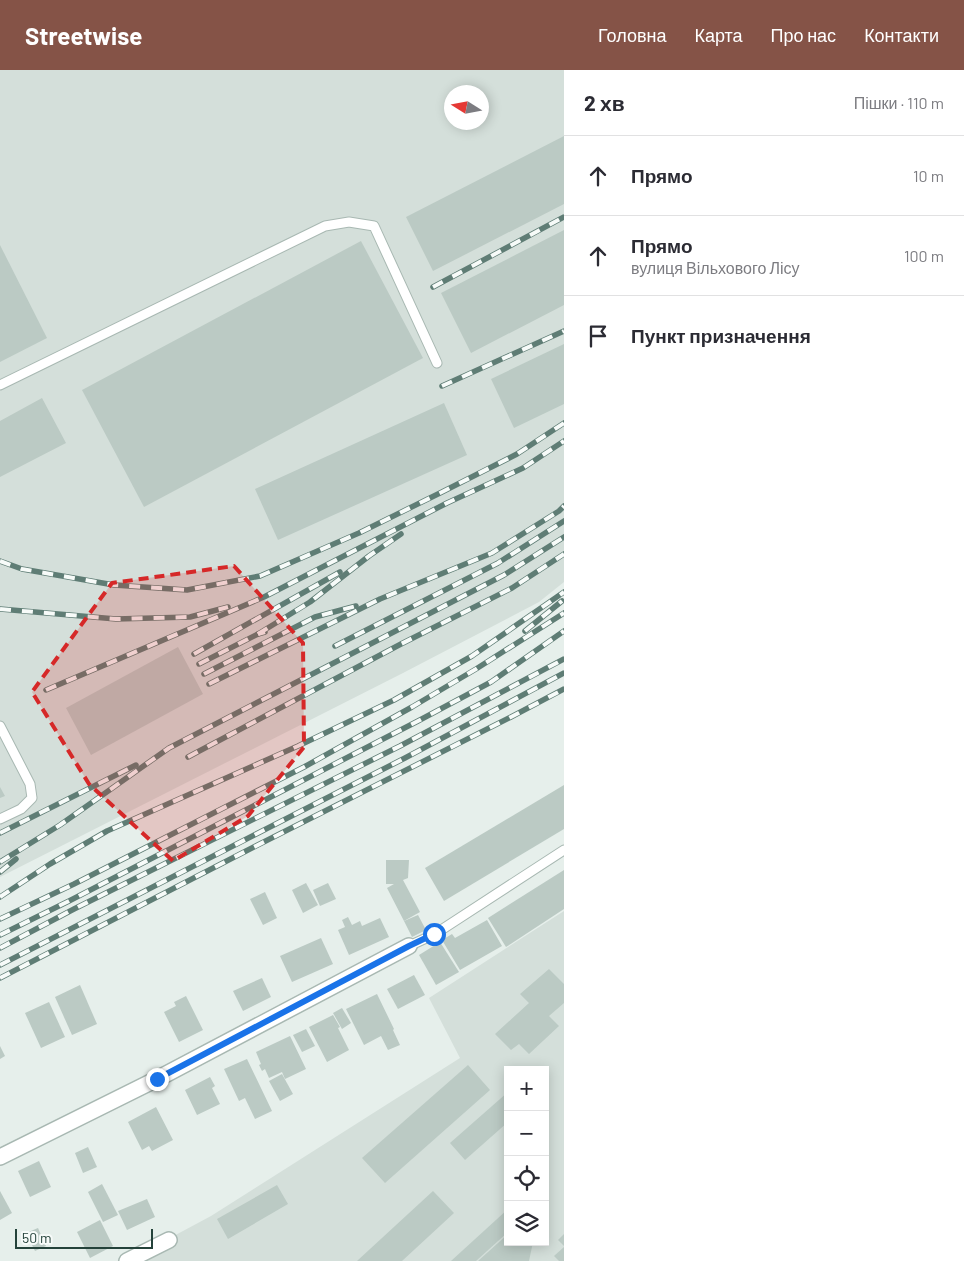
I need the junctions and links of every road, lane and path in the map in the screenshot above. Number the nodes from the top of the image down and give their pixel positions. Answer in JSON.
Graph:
{"nodes":[{"id":1,"x":437,"y":363,"type":"dead end"},
{"id":2,"x":0,"y":385,"type":"edge"},
{"id":3,"x":0,"y":726,"type":"edge"},
{"id":4,"x":0,"y":819,"type":"edge"},
{"id":5,"x":564,"y":850,"type":"edge"},
{"id":6,"x":409,"y":946,"type":"joint"},
{"id":7,"x":0,"y":1157,"type":"edge"},
{"id":8,"x":169,"y":1240,"type":"dead end"},
{"id":9,"x":127,"y":1261,"type":"edge"}],
"edges":[{"from":1,"to":2,"type":"lane"},
{"from":3,"to":4,"type":"lane"},
{"from":5,"to":6,"type":"lane"},
{"from":6,"to":7,"type":"street"},
{"from":8,"to":9,"type":"street"}]}
